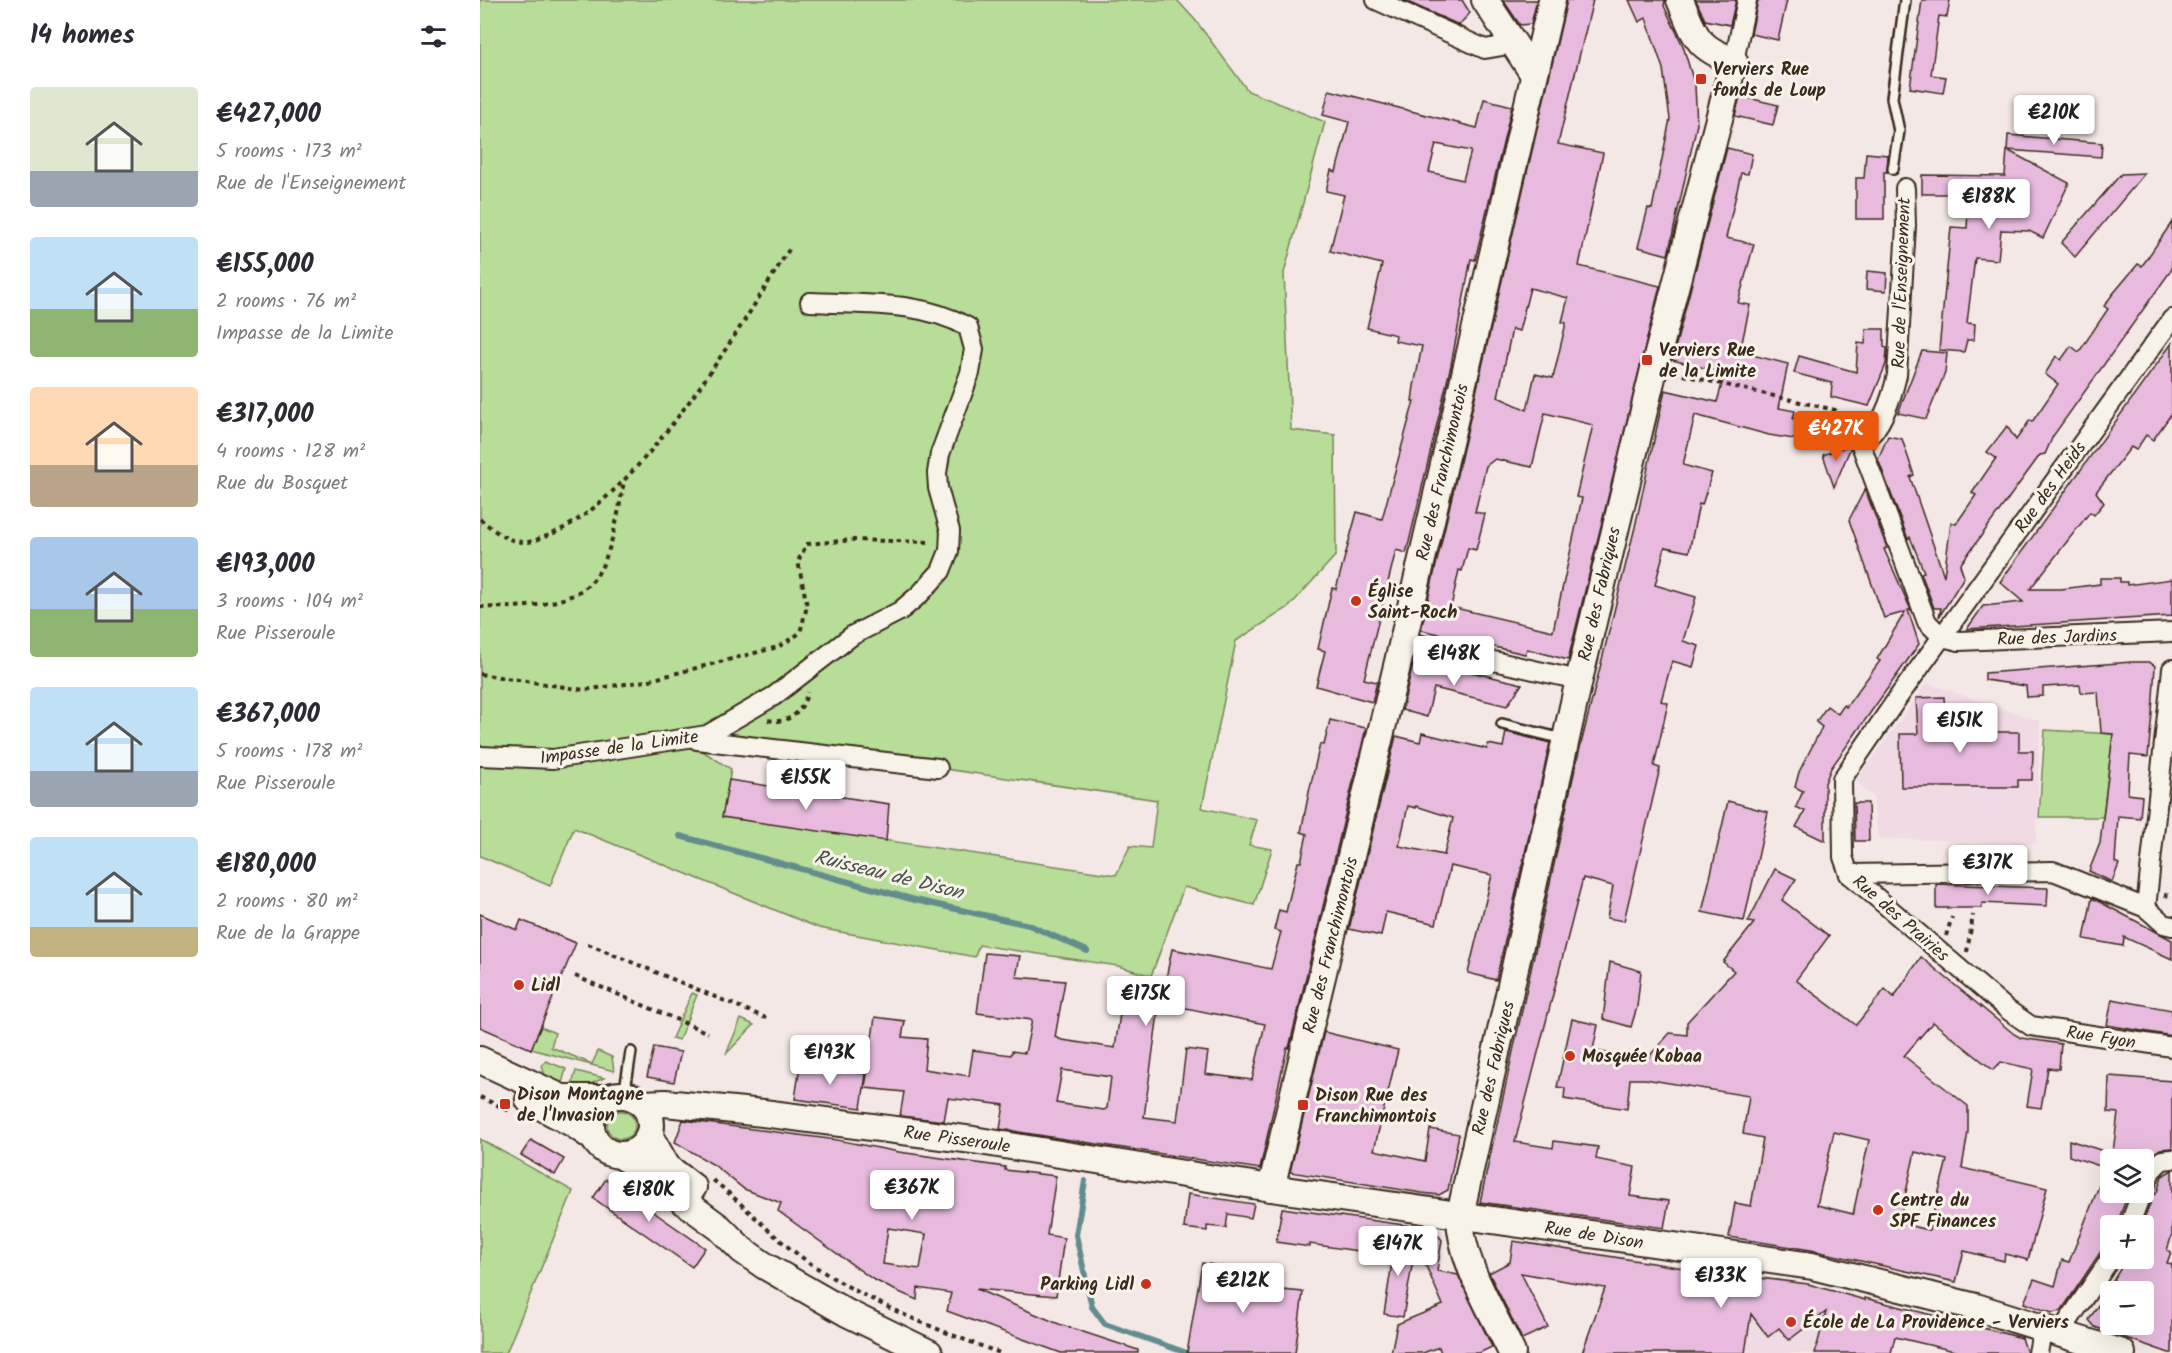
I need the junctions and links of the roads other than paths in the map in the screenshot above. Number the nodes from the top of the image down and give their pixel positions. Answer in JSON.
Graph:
{"nodes":[{"id":1,"x":1376,"y":0,"type":"edge"},
{"id":2,"x":1485,"y":0,"type":"edge"},
{"id":3,"x":1552,"y":0,"type":"edge"},
{"id":4,"x":1680,"y":0,"type":"edge"},
{"id":5,"x":1747,"y":0,"type":"edge"},
{"id":6,"x":1905,"y":0,"type":"edge"},
{"id":7,"x":1514,"y":44,"type":"junction"},
{"id":8,"x":1734,"y":61,"type":"junction"},
{"id":9,"x":1533,"y":73,"type":"junction"},
{"id":10,"x":1893,"y":169,"type":"dead end"},
{"id":11,"x":1905,"y":188,"type":"dead end"},
{"id":12,"x":810,"y":302,"type":"dead end"},
{"id":13,"x":2172,"y":319,"type":"edge"},
{"id":14,"x":2172,"y":632,"type":"edge"},
{"id":15,"x":1942,"y":637,"type":"junction"},
{"id":16,"x":1403,"y":640,"type":"junction"},
{"id":17,"x":1928,"y":656,"type":"joint"},
{"id":18,"x":2172,"y":669,"type":"edge"},
{"id":19,"x":1579,"y":680,"type":"junction"},
{"id":20,"x":1502,"y":724,"type":"dead end"},
{"id":21,"x":683,"y":738,"type":"junction"},
{"id":22,"x":1565,"y":740,"type":"junction"},
{"id":23,"x":480,"y":756,"type":"edge"},
{"id":24,"x":938,"y":768,"type":"dead end"},
{"id":25,"x":1849,"y":874,"type":"junction"},
{"id":26,"x":2146,"y":908,"type":"junction"},
{"id":27,"x":2172,"y":926,"type":"edge"},
{"id":28,"x":2031,"y":1026,"type":"joint"},
{"id":29,"x":2172,"y":1047,"type":"edge"},
{"id":30,"x":632,"y":1052,"type":"dead end"},
{"id":31,"x":480,"y":1060,"type":"edge"},
{"id":32,"x":480,"y":1077,"type":"edge"},
{"id":33,"x":625,"y":1099,"type":"junction"},
{"id":34,"x":649,"y":1135,"type":"junction"},
{"id":35,"x":594,"y":1138,"type":"junction"},
{"id":36,"x":621,"y":1155,"type":"junction"},
{"id":37,"x":2172,"y":1159,"type":"edge"},
{"id":38,"x":2154,"y":1170,"type":"edge"},
{"id":39,"x":1271,"y":1188,"type":"junction"},
{"id":40,"x":1460,"y":1215,"type":"junction"},
{"id":41,"x":2102,"y":1269,"type":"edge"},
{"id":42,"x":788,"y":1278,"type":"junction"},
{"id":43,"x":2051,"y":1330,"type":"junction"},
{"id":44,"x":929,"y":1353,"type":"edge"},
{"id":45,"x":1512,"y":1353,"type":"edge"},
{"id":46,"x":2038,"y":1353,"type":"edge"},
{"id":47,"x":2122,"y":1353,"type":"edge"}],
"edges":[{"from":1,"to":7,"type":"street"},
{"from":2,"to":7,"type":"street"},
{"from":3,"to":9,"type":"street","name":"Rue des Franchimontois"},
{"from":4,"to":8,"type":"street"},
{"from":5,"to":8,"type":"street"},
{"from":6,"to":10,"type":"lane"},
{"from":7,"to":9,"type":"street"},
{"from":8,"to":19,"type":"street","name":"Rue des Fabriques"},
{"from":9,"to":16,"type":"street","name":"Rue des Franchimontois"},
{"from":11,"to":15,"type":"street","name":"Rue de l'Enseignement"},
{"from":12,"to":21,"type":"street","name":"Impasse de la Limite"},
{"from":13,"to":15,"type":"street","name":"Rue des Heids"},
{"from":14,"to":15,"type":"street","name":"Rue des Jardins"},
{"from":15,"to":17,"type":"street","name":"Rue des Heids"},
{"from":16,"to":19,"type":"street"},
{"from":16,"to":39,"type":"street","name":"Rue des Franchimontois"},
{"from":17,"to":25,"type":"street","name":"Rue des Prairies"},
{"from":18,"to":26,"type":"street"},
{"from":19,"to":22,"type":"street","name":"Rue des Fabriques"},
{"from":20,"to":22,"type":"lane"},
{"from":21,"to":23,"type":"street","name":"Impasse de la Limite"},
{"from":21,"to":24,"type":"street"},
{"from":22,"to":40,"type":"street","name":"Rue des Fabriques"},
{"from":25,"to":26,"type":"street"},
{"from":25,"to":28,"type":"street","name":"Rue des Prairies"},
{"from":26,"to":27,"type":"street"},
{"from":28,"to":29,"type":"street","name":"Rue Fyon"},
{"from":30,"to":33,"type":"lane"},
{"from":31,"to":33,"type":"street","name":"Rue Pisseroule"},
{"from":32,"to":35,"type":"street"},
{"from":33,"to":34,"type":"street"},
{"from":33,"to":35,"type":"street"},
{"from":33,"to":39,"type":"street","name":"Rue Pisseroule"},
{"from":34,"to":36,"type":"street"},
{"from":34,"to":42,"type":"street"},
{"from":35,"to":36,"type":"street"},
{"from":36,"to":42,"type":"street"},
{"from":37,"to":38,"type":"street"},
{"from":39,"to":40,"type":"street","name":"Rue de Dison"},
{"from":40,"to":43,"type":"street","name":"Rue de Dison"},
{"from":40,"to":45,"type":"street","name":"Rue des Fabriques"},
{"from":41,"to":43,"type":"street"},
{"from":42,"to":44,"type":"street"},
{"from":43,"to":46,"type":"street"},
{"from":43,"to":47,"type":"street","name":"Rue de Dison"}]}
